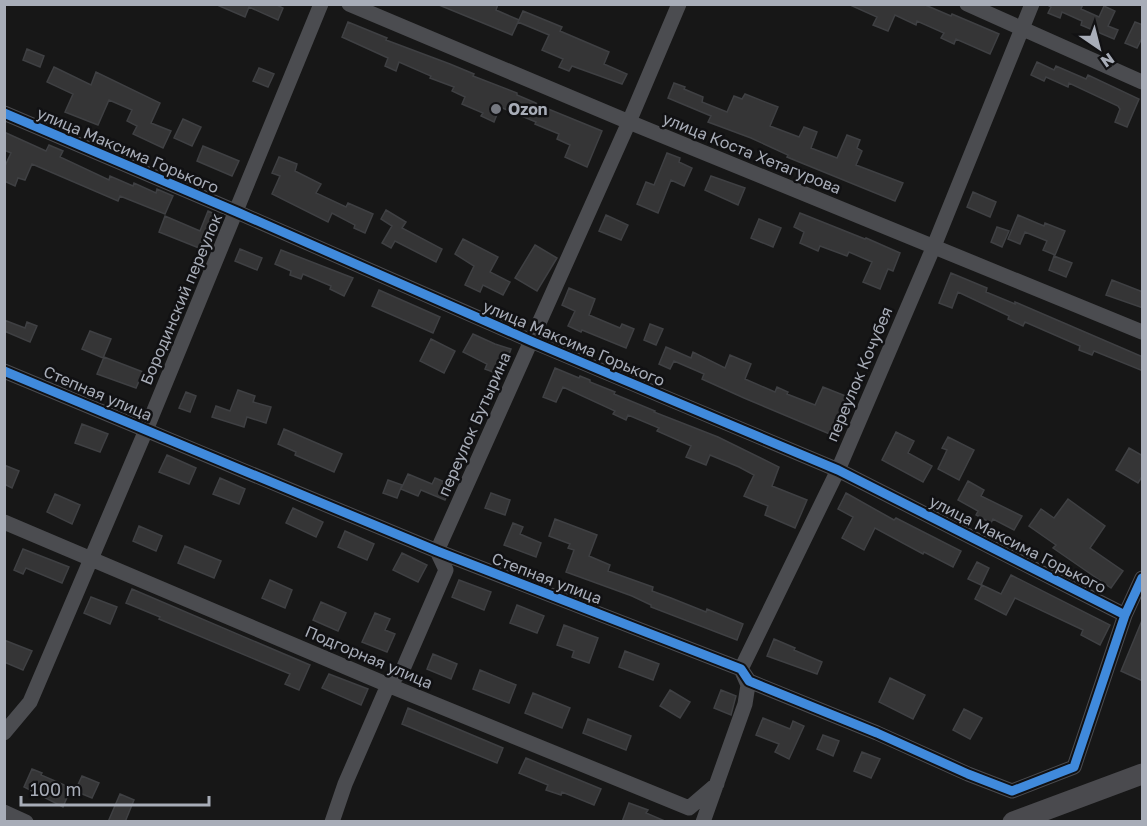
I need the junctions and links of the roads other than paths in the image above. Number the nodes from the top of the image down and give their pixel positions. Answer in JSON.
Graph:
{"nodes":[{"id":1,"x":321,"y":4,"type":"edge"},
{"id":2,"x":349,"y":4,"type":"edge"},
{"id":3,"x":679,"y":4,"type":"edge"},
{"id":4,"x":967,"y":4,"type":"edge"},
{"id":5,"x":1032,"y":4,"type":"edge"},
{"id":6,"x":1022,"y":28,"type":"junction"},
{"id":7,"x":1143,"y":82,"type":"edge"},
{"id":8,"x":4,"y":113,"type":"edge"},
{"id":9,"x":628,"y":122,"type":"junction"},
{"id":10,"x":237,"y":212,"type":"junction"},
{"id":11,"x":934,"y":246,"type":"junction"},
{"id":12,"x":1143,"y":332,"type":"edge"},
{"id":13,"x":531,"y":341,"type":"junction"},
{"id":14,"x":4,"y":371,"type":"edge"},
{"id":15,"x":146,"y":430,"type":"junction"},
{"id":16,"x":838,"y":470,"type":"junction"},
{"id":17,"x":4,"y":522,"type":"edge"},
{"id":18,"x":437,"y":551,"type":"junction"},
{"id":19,"x":91,"y":560,"type":"junction"},
{"id":20,"x":1143,"y":578,"type":"edge"},
{"id":21,"x":1125,"y":615,"type":"junction"},
{"id":22,"x":741,"y":669,"type":"junction"},
{"id":23,"x":388,"y":685,"type":"junction"},
{"id":24,"x":4,"y":733,"type":"edge"},
{"id":25,"x":1143,"y":774,"type":"edge"},
{"id":26,"x":717,"y":784,"type":"junction"},
{"id":27,"x":4,"y":812,"type":"edge"},
{"id":28,"x":26,"y":822,"type":"edge"},
{"id":29,"x":332,"y":822,"type":"edge"},
{"id":30,"x":703,"y":822,"type":"edge"},
{"id":31,"x":1013,"y":822,"type":"edge"}],
"edges":[{"from":1,"to":10,"type":"street","name":"Бородинский переулок"},
{"from":2,"to":9,"type":"street","name":"улица Коста Хетагурова"},
{"from":3,"to":9,"type":"street","name":"переулок Бутырина"},
{"from":4,"to":6,"type":"street"},
{"from":5,"to":6,"type":"street","name":"переулок Кочубея"},
{"from":6,"to":7,"type":"street"},
{"from":6,"to":11,"type":"street","name":"переулок Кочубея"},
{"from":8,"to":10,"type":"street","name":"улица Максима Горького"},
{"from":9,"to":11,"type":"street","name":"улица Коста Хетагурова"},
{"from":9,"to":13,"type":"street","name":"переулок Бутырина"},
{"from":10,"to":13,"type":"street","name":"улица Максима Горького"},
{"from":10,"to":15,"type":"street","name":"Бородинский переулок"},
{"from":11,"to":12,"type":"street","name":"улица Коста Хетагурова"},
{"from":11,"to":16,"type":"street","name":"переулок Кочубея"},
{"from":13,"to":16,"type":"street","name":"улица Максима Горького"},
{"from":13,"to":18,"type":"street","name":"переулок Бутырина"},
{"from":14,"to":15,"type":"street","name":"Степная улица"},
{"from":15,"to":18,"type":"street","name":"Степная улица"},
{"from":15,"to":19,"type":"street","name":"Бородинский переулок"},
{"from":16,"to":21,"type":"street","name":"улица Максима Горького"},
{"from":16,"to":22,"type":"street","name":"переулок Кочубея"},
{"from":17,"to":19,"type":"street","name":"Подгорная улица"},
{"from":18,"to":22,"type":"street","name":"Степная улица"},
{"from":18,"to":23,"type":"street"},
{"from":19,"to":23,"type":"street","name":"Подгорная улица"},
{"from":19,"to":24,"type":"street","name":"Бородинский переулок"},
{"from":20,"to":21,"type":"street"},
{"from":21,"to":22,"type":"street","name":"Степная улица"},
{"from":22,"to":26,"type":"street"},
{"from":23,"to":26,"type":"street","name":"Подгорная улица"},
{"from":23,"to":29,"type":"street"},
{"from":25,"to":31,"type":"street"},
{"from":26,"to":30,"type":"street"},
{"from":27,"to":28,"type":"street"}]}
